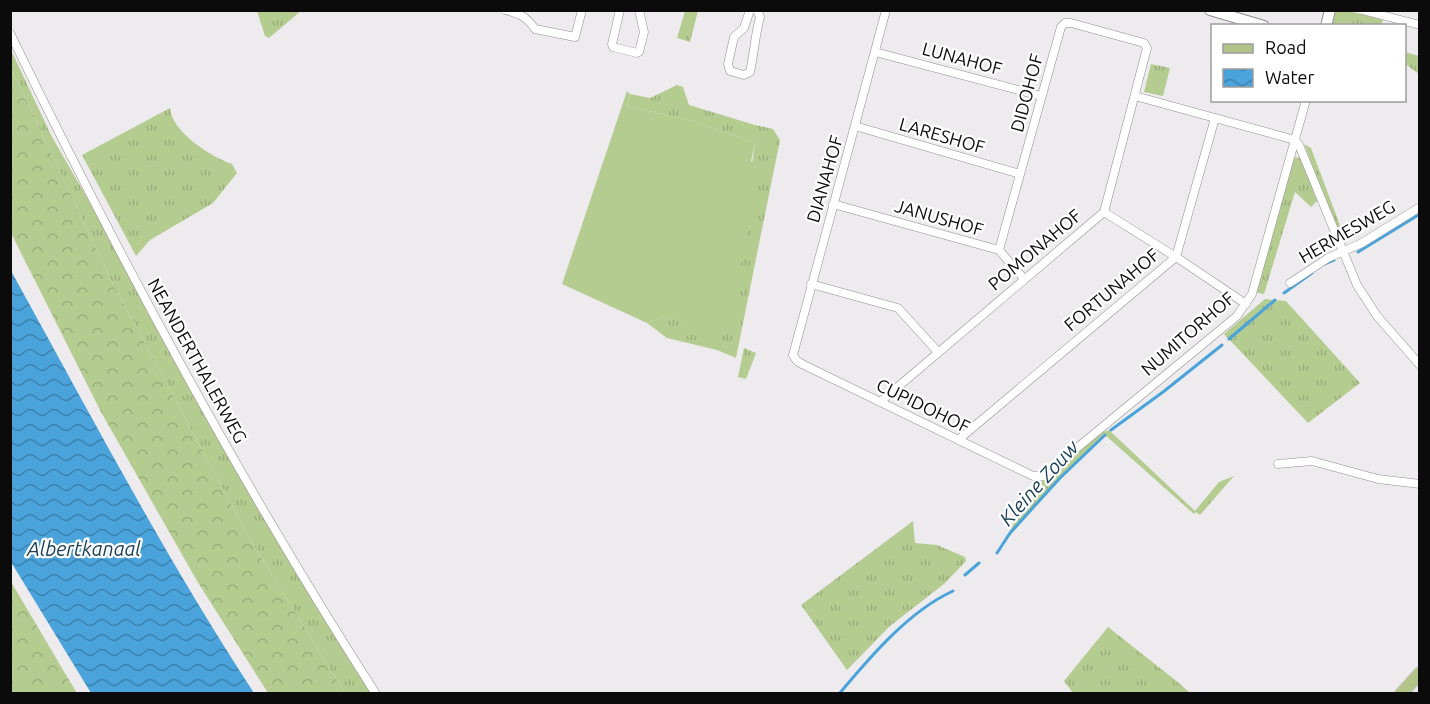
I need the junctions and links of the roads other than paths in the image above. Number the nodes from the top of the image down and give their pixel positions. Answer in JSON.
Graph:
{"nodes":[{"id":1,"x":505,"y":10,"type":"edge"},
{"id":2,"x":582,"y":10,"type":"edge"},
{"id":3,"x":620,"y":10,"type":"edge"},
{"id":4,"x":639,"y":10,"type":"edge"},
{"id":5,"x":750,"y":10,"type":"edge"},
{"id":6,"x":757,"y":10,"type":"edge"},
{"id":7,"x":886,"y":10,"type":"edge"},
{"id":8,"x":1210,"y":10,"type":"edge"},
{"id":9,"x":1362,"y":10,"type":"edge"},
{"id":10,"x":1257,"y":24,"type":"edge"},
{"id":11,"x":1419,"y":25,"type":"edge"},
{"id":12,"x":10,"y":33,"type":"edge"},
{"id":13,"x":1144,"y":43,"type":"joint"},
{"id":14,"x":875,"y":52,"type":"junction"},
{"id":15,"x":1041,"y":96,"type":"junction"},
{"id":16,"x":1135,"y":96,"type":"junction"},
{"id":17,"x":1305,"y":102,"type":"edge"},
{"id":18,"x":1215,"y":118,"type":"junction"},
{"id":19,"x":855,"y":126,"type":"junction"},
{"id":20,"x":1295,"y":140,"type":"junction"},
{"id":21,"x":1020,"y":174,"type":"junction"},
{"id":22,"x":833,"y":204,"type":"junction"},
{"id":23,"x":1419,"y":207,"type":"edge"},
{"id":24,"x":1104,"y":212,"type":"junction"},
{"id":25,"x":999,"y":250,"type":"junction"},
{"id":26,"x":1343,"y":252,"type":"junction"},
{"id":27,"x":1176,"y":257,"type":"junction"},
{"id":28,"x":1024,"y":279,"type":"junction"},
{"id":29,"x":1290,"y":283,"type":"dead end"},
{"id":30,"x":811,"y":284,"type":"junction"},
{"id":31,"x":1246,"y":304,"type":"junction"},
{"id":32,"x":938,"y":352,"type":"junction"},
{"id":33,"x":794,"y":355,"type":"joint"},
{"id":34,"x":1419,"y":365,"type":"edge"},
{"id":35,"x":880,"y":402,"type":"junction"},
{"id":36,"x":958,"y":440,"type":"junction"},
{"id":37,"x":1278,"y":464,"type":"dead end"},
{"id":38,"x":1043,"y":476,"type":"joint"},
{"id":39,"x":1419,"y":484,"type":"edge"},
{"id":40,"x":1419,"y":673,"type":"edge"},
{"id":41,"x":376,"y":693,"type":"edge"},
{"id":42,"x":1401,"y":693,"type":"edge"}],
"edges":[{"from":1,"to":2,"type":"street"},
{"from":3,"to":4,"type":"street"},
{"from":5,"to":6,"type":"street"},
{"from":7,"to":14,"type":"street","name":"DIANAHOF"},
{"from":8,"to":10,"type":"street"},
{"from":9,"to":11,"type":"street"},
{"from":12,"to":41,"type":"street","name":"NEANDERTHALERWEG"},
{"from":13,"to":15,"type":"street","name":"DIDOHOF"},
{"from":13,"to":16,"type":"street","name":"POMONAHOF"},
{"from":14,"to":15,"type":"street","name":"LUNAHOF"},
{"from":14,"to":19,"type":"street","name":"DIANAHOF"},
{"from":15,"to":21,"type":"street","name":"DIDOHOF"},
{"from":16,"to":18,"type":"street"},
{"from":16,"to":24,"type":"street","name":"POMONAHOF"},
{"from":17,"to":20,"type":"street","name":"NUMITORHOF"},
{"from":18,"to":20,"type":"street"},
{"from":18,"to":27,"type":"street","name":"FORTUNAHOF"},
{"from":19,"to":21,"type":"street","name":"LARESHOF"},
{"from":19,"to":22,"type":"street","name":"DIANAHOF"},
{"from":20,"to":26,"type":"street"},
{"from":20,"to":31,"type":"street","name":"NUMITORHOF"},
{"from":21,"to":25,"type":"street","name":"DIDOHOF"},
{"from":22,"to":25,"type":"street","name":"JANUSHOF"},
{"from":22,"to":30,"type":"street","name":"DIANAHOF"},
{"from":23,"to":26,"type":"street","name":"HERMESWEG"},
{"from":24,"to":27,"type":"street"},
{"from":24,"to":28,"type":"street","name":"POMONAHOF"},
{"from":25,"to":28,"type":"street","name":"JANUSHOF"},
{"from":26,"to":29,"type":"street","name":"HERMESWEG"},
{"from":26,"to":34,"type":"street"},
{"from":27,"to":31,"type":"street"},
{"from":27,"to":36,"type":"street","name":"FORTUNAHOF"},
{"from":28,"to":32,"type":"street","name":"POMONAHOF"},
{"from":30,"to":32,"type":"street"},
{"from":30,"to":33,"type":"street","name":"DIANAHOF"},
{"from":31,"to":38,"type":"street","name":"NUMITORHOF"},
{"from":32,"to":35,"type":"street","name":"POMONAHOF"},
{"from":33,"to":35,"type":"street","name":"CUPIDOHOF"},
{"from":35,"to":36,"type":"street","name":"CUPIDOHOF"},
{"from":36,"to":38,"type":"street","name":"CUPIDOHOF"},
{"from":37,"to":39,"type":"street"},
{"from":40,"to":42,"type":"main road"}]}
